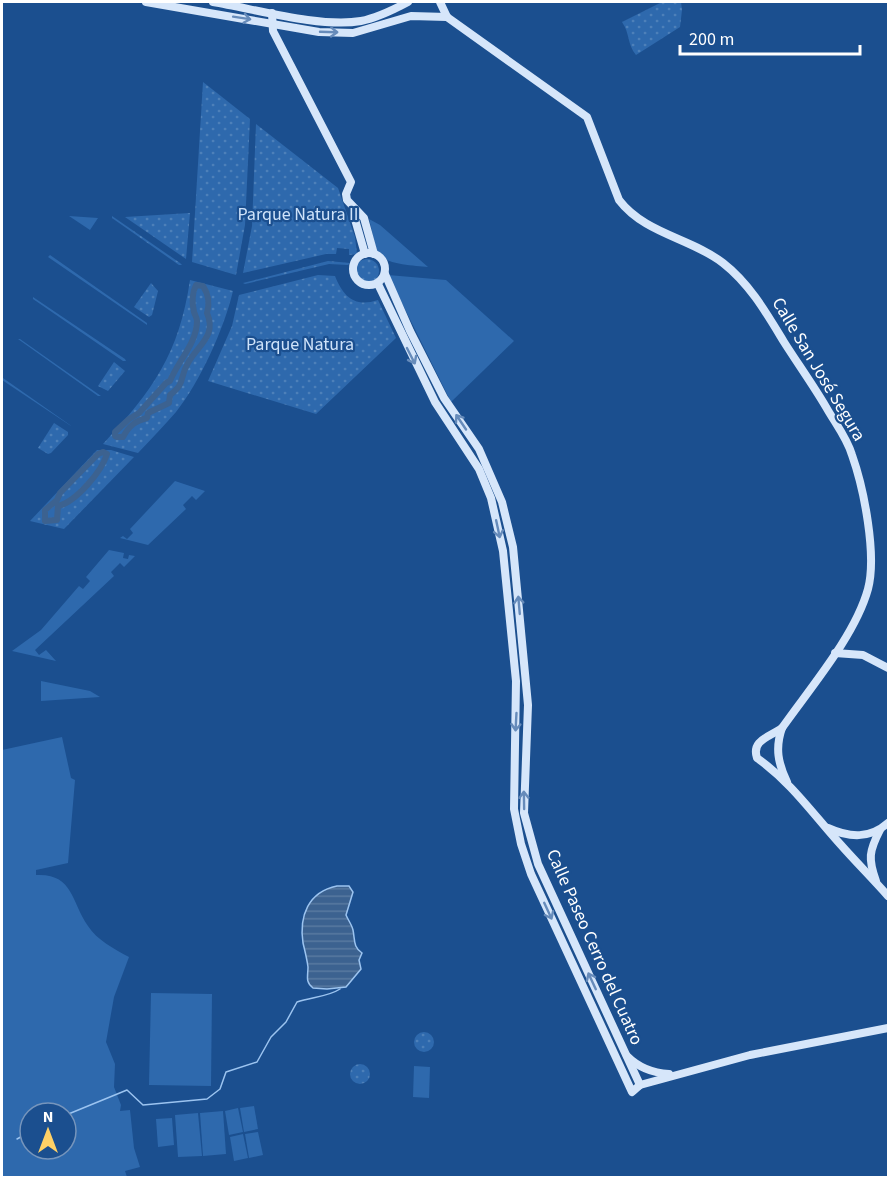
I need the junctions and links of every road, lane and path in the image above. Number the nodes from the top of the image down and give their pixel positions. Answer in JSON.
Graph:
{"nodes":[{"id":1,"x":146,"y":2,"type":"edge"},
{"id":2,"x":213,"y":2,"type":"edge"},
{"id":3,"x":408,"y":2,"type":"edge"},
{"id":4,"x":440,"y":2,"type":"edge"},
{"id":5,"x":272,"y":13,"type":"junction"},
{"id":6,"x":447,"y":17,"type":"junction"},
{"id":7,"x":271,"y":23,"type":"junction"},
{"id":8,"x":370,"y":254,"type":"junction"},
{"id":9,"x":385,"y":274,"type":"junction"},
{"id":10,"x":378,"y":284,"type":"junction"},
{"id":11,"x":410,"y":331,"type":"junction"},
{"id":12,"x":402,"y":338,"type":"junction"},
{"id":13,"x":835,"y":653,"type":"junction"},
{"id":14,"x":888,"y":668,"type":"edge"},
{"id":15,"x":782,"y":728,"type":"junction"},
{"id":16,"x":763,"y":740,"type":"junction"},
{"id":17,"x":777,"y":747,"type":"junction"},
{"id":18,"x":778,"y":757,"type":"junction"},
{"id":19,"x":766,"y":765,"type":"junction"},
{"id":20,"x":787,"y":782,"type":"junction"},
{"id":21,"x":888,"y":823,"type":"edge"},
{"id":22,"x":825,"y":826,"type":"junction"},
{"id":23,"x":880,"y":831,"type":"junction"},
{"id":24,"x":845,"y":835,"type":"junction"},
{"id":25,"x":861,"y":836,"type":"junction"},
{"id":26,"x":840,"y":844,"type":"junction"},
{"id":27,"x":871,"y":851,"type":"junction"},
{"id":28,"x":854,"y":860,"type":"junction"},
{"id":29,"x":877,"y":883,"type":"junction"},
{"id":30,"x":888,"y":896,"type":"edge"},
{"id":31,"x":888,"y":1028,"type":"edge"},
{"id":32,"x":625,"y":1053,"type":"junction"},
{"id":33,"x":676,"y":1074,"type":"junction"},
{"id":34,"x":640,"y":1085,"type":"junction"}],
"edges":[{"from":1,"to":7,"type":"street","one_way":true},
{"from":2,"to":5,"type":"street"},
{"from":3,"to":5,"type":"street"},
{"from":4,"to":6,"type":"street"},
{"from":5,"to":7,"type":"street"},
{"from":7,"to":6,"type":"street","one_way":true},
{"from":6,"to":13,"type":"street","name":"Calle San José Segura"},
{"from":7,"to":8,"type":"street"},
{"from":8,"to":9,"type":"street"},
{"from":8,"to":10,"type":"street"},
{"from":9,"to":10,"type":"street"},
{"from":9,"to":11,"type":"street","name":"Calle Paseo Cerro del Cuatro"},
{"from":10,"to":12,"type":"street","name":"Calle Paseo Cerro del Cuatro"},
{"from":11,"to":12,"type":"street"},
{"from":32,"to":11,"type":"street","name":"Calle Paseo Cerro del Cuatro","one_way":true},
{"from":12,"to":34,"type":"street","name":"Calle Paseo Cerro del Cuatro","one_way":true},
{"from":13,"to":14,"type":"street"},
{"from":13,"to":15,"type":"street","name":"Calle San José Segura"},
{"from":15,"to":16,"type":"street","name":"Calle San José Segura"},
{"from":15,"to":17,"type":"street","name":"Calle San José Segura"},
{"from":16,"to":17,"type":"street"},
{"from":16,"to":19,"type":"street"},
{"from":17,"to":18,"type":"street"},
{"from":18,"to":19,"type":"street"},
{"from":18,"to":20,"type":"street"},
{"from":19,"to":20,"type":"street"},
{"from":20,"to":22,"type":"street"},
{"from":21,"to":23,"type":"street"},
{"from":22,"to":24,"type":"street"},
{"from":22,"to":26,"type":"street"},
{"from":23,"to":25,"type":"street"},
{"from":23,"to":27,"type":"street"},
{"from":24,"to":25,"type":"street"},
{"from":24,"to":26,"type":"street"},
{"from":25,"to":27,"type":"street"},
{"from":26,"to":28,"type":"street"},
{"from":27,"to":28,"type":"street"},
{"from":27,"to":29,"type":"street"},
{"from":28,"to":29,"type":"street"},
{"from":29,"to":30,"type":"street"},
{"from":31,"to":33,"type":"street"},
{"from":32,"to":33,"type":"street"},
{"from":32,"to":34,"type":"street","name":"Calle Paseo Cerro del Cuatro"},
{"from":33,"to":34,"type":"street"}]}
